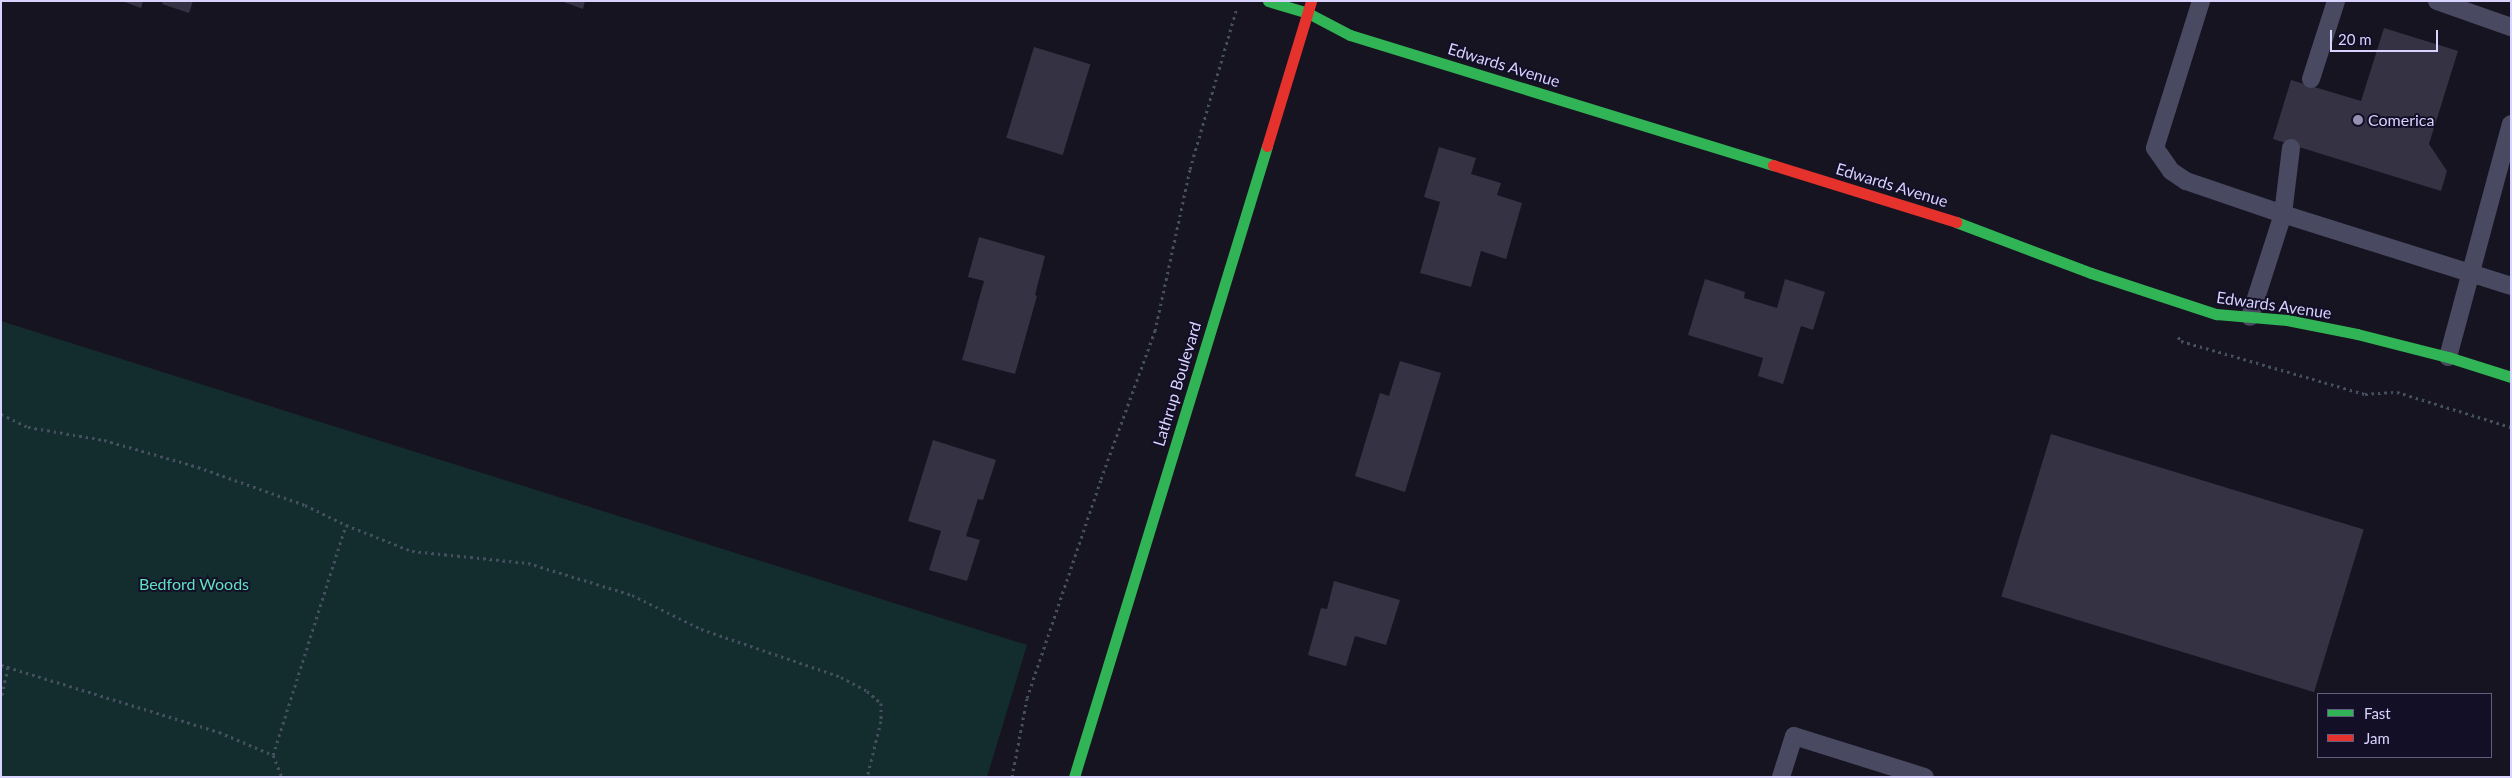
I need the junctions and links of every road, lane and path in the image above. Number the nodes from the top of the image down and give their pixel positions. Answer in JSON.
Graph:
{"nodes":[{"id":1,"x":1268,"y":1,"type":"edge"},
{"id":2,"x":1312,"y":1,"type":"edge"},
{"id":3,"x":2201,"y":1,"type":"edge"},
{"id":4,"x":2336,"y":1,"type":"edge"},
{"id":5,"x":2437,"y":1,"type":"edge"},
{"id":6,"x":1308,"y":13,"type":"junction"},
{"id":7,"x":1236,"y":14,"type":"dead end"},
{"id":8,"x":2511,"y":27,"type":"edge"},
{"id":9,"x":2311,"y":79,"type":"dead end"},
{"id":10,"x":2511,"y":124,"type":"edge"},
{"id":11,"x":2291,"y":148,"type":"dead end"},
{"id":12,"x":2283,"y":214,"type":"junction"},
{"id":13,"x":2469,"y":273,"type":"junction"},
{"id":14,"x":2511,"y":286,"type":"edge"},
{"id":15,"x":2250,"y":317,"type":"junction"},
{"id":16,"x":2448,"y":357,"type":"junction"},
{"id":17,"x":2511,"y":377,"type":"edge"},
{"id":18,"x":2443,"y":406,"type":"dead end"},
{"id":19,"x":1,"y":414,"type":"edge"},
{"id":20,"x":2511,"y":427,"type":"edge"},
{"id":21,"x":346,"y":525,"type":"junction"},
{"id":22,"x":1,"y":665,"type":"edge"},
{"id":23,"x":8,"y":667,"type":"junction"},
{"id":24,"x":2,"y":695,"type":"edge"},
{"id":25,"x":274,"y":755,"type":"junction"},
{"id":26,"x":282,"y":777,"type":"edge"},
{"id":27,"x":867,"y":777,"type":"edge"},
{"id":28,"x":1012,"y":777,"type":"edge"},
{"id":29,"x":1074,"y":777,"type":"edge"},
{"id":30,"x":1781,"y":777,"type":"edge"},
{"id":31,"x":1925,"y":777,"type":"edge"}],
"edges":[{"from":1,"to":6,"type":"street","name":"Edwards Avenue"},
{"from":2,"to":6,"type":"street","name":"Lathrup Boulevard"},
{"from":3,"to":12,"type":"lane"},
{"from":4,"to":9,"type":"lane"},
{"from":5,"to":8,"type":"lane"},
{"from":6,"to":15,"type":"street","name":"Edwards Avenue"},
{"from":6,"to":29,"type":"street","name":"Lathrup Boulevard"},
{"from":7,"to":28,"type":"path"},
{"from":10,"to":13,"type":"lane"},
{"from":11,"to":12,"type":"lane"},
{"from":12,"to":13,"type":"lane"},
{"from":12,"to":15,"type":"lane"},
{"from":13,"to":14,"type":"lane"},
{"from":13,"to":16,"type":"lane"},
{"from":15,"to":16,"type":"street","name":"Edwards Avenue"},
{"from":16,"to":17,"type":"street","name":"Edwards Avenue"},
{"from":18,"to":20,"type":"path"},
{"from":19,"to":21,"type":"path"},
{"from":21,"to":25,"type":"path"},
{"from":21,"to":27,"type":"path"},
{"from":22,"to":23,"type":"path"},
{"from":23,"to":24,"type":"path"},
{"from":23,"to":25,"type":"path"},
{"from":25,"to":26,"type":"path"},
{"from":30,"to":31,"type":"lane"}]}
